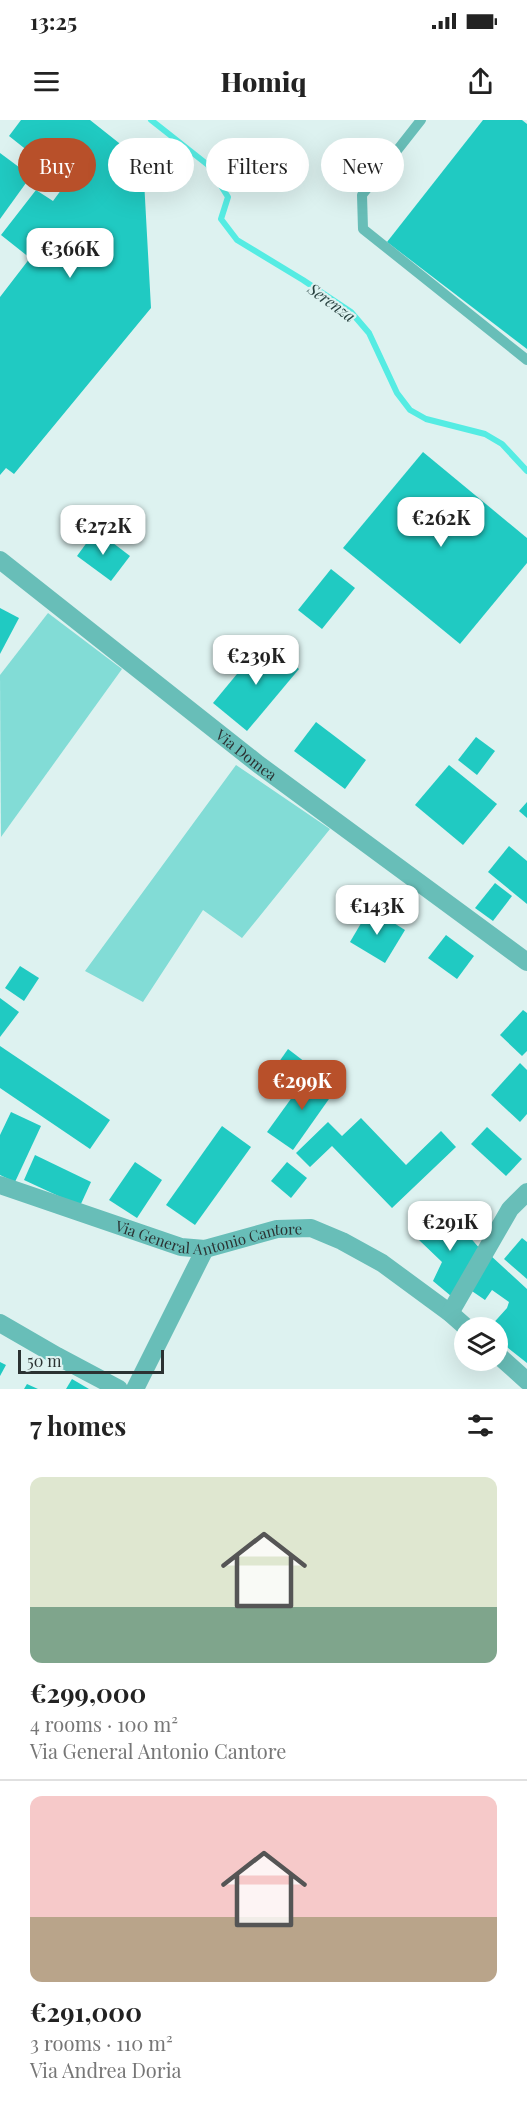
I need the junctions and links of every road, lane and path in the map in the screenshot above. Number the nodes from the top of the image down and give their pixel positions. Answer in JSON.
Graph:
{"nodes":[{"id":1,"x":421,"y":120,"type":"edge"},
{"id":2,"x":527,"y":360,"type":"edge"},
{"id":3,"x":0,"y":560,"type":"edge"},
{"id":4,"x":527,"y":962,"type":"edge"},
{"id":5,"x":0,"y":1185,"type":"edge"},
{"id":6,"x":527,"y":1192,"type":"edge"},
{"id":7,"x":205,"y":1249,"type":"junction"},
{"id":8,"x":450,"y":1313,"type":"junction"},
{"id":9,"x":455,"y":1317,"type":"edge"},
{"id":10,"x":0,"y":1323,"type":"edge"},
{"id":11,"x":508,"y":1364,"type":"edge"},
{"id":12,"x":527,"y":1380,"type":"edge"},
{"id":13,"x":108,"y":1386,"type":"edge"},
{"id":14,"x":135,"y":1389,"type":"edge"}],
"edges":[{"from":1,"to":2,"type":"lane"},
{"from":3,"to":4,"type":"street","name":"Via Domea"},
{"from":5,"to":7,"type":"street","name":"Via General Antonio Cantore"},
{"from":6,"to":8,"type":"street"},
{"from":7,"to":8,"type":"street","name":"Via General Antonio Cantore"},
{"from":7,"to":14,"type":"street"},
{"from":8,"to":9,"type":"street","name":"Via General Antonio Cantore"},
{"from":10,"to":13,"type":"street"},
{"from":11,"to":12,"type":"street"}]}
